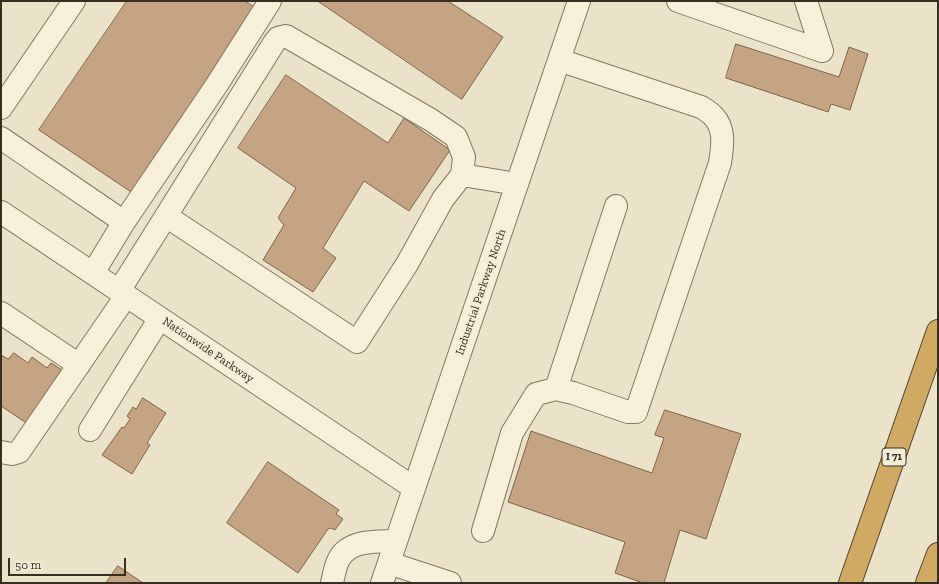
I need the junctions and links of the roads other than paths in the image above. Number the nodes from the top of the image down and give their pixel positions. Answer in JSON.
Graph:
{"nodes":[{"id":1,"x":74,"y":1,"type":"edge"},
{"id":2,"x":270,"y":1,"type":"edge"},
{"id":3,"x":678,"y":1,"type":"edge"},
{"id":4,"x":806,"y":1,"type":"edge"},
{"id":5,"x":572,"y":3,"type":"edge"},
{"id":6,"x":559,"y":60,"type":"junction"},
{"id":7,"x":1,"y":108,"type":"edge"},
{"id":8,"x":1,"y":138,"type":"edge"},
{"id":9,"x":462,"y":175,"type":"junction"},
{"id":10,"x":517,"y":184,"type":"junction"},
{"id":11,"x":616,"y":206,"type":"dead end"},
{"id":12,"x":1,"y":212,"type":"edge"},
{"id":13,"x":166,"y":216,"type":"junction"},
{"id":14,"x":124,"y":222,"type":"junction"},
{"id":15,"x":93,"y":273,"type":"junction"},
{"id":16,"x":122,"y":293,"type":"junction"},
{"id":17,"x":1,"y":313,"type":"edge"},
{"id":18,"x":160,"y":318,"type":"junction"},
{"id":19,"x":938,"y":324,"type":"edge"},
{"id":20,"x":935,"y":339,"type":"edge"},
{"id":21,"x":79,"y":364,"type":"junction"},
{"id":22,"x":556,"y":389,"type":"junction"},
{"id":23,"x":90,"y":430,"type":"dead end"},
{"id":24,"x":1,"y":452,"type":"edge"},
{"id":25,"x":414,"y":488,"type":"junction"},
{"id":26,"x":482,"y":532,"type":"dead end"},
{"id":27,"x":396,"y":541,"type":"junction"},
{"id":28,"x":938,"y":554,"type":"edge"},
{"id":29,"x":385,"y":573,"type":"edge"},
{"id":30,"x":332,"y":583,"type":"edge"},
{"id":31,"x":450,"y":583,"type":"edge"},
{"id":32,"x":850,"y":583,"type":"edge"},
{"id":33,"x":928,"y":583,"type":"edge"}],
"edges":[{"from":1,"to":7,"type":"street"},
{"from":2,"to":14,"type":"street"},
{"from":3,"to":4,"type":"street"},
{"from":5,"to":6,"type":"street","name":"Industrial Parkway North"},
{"from":6,"to":10,"type":"street","name":"Industrial Parkway North"},
{"from":6,"to":22,"type":"street"},
{"from":8,"to":14,"type":"street"},
{"from":9,"to":10,"type":"street"},
{"from":9,"to":13,"type":"street"},
{"from":9,"to":13,"type":"street"},
{"from":10,"to":25,"type":"street","name":"Industrial Parkway North"},
{"from":11,"to":22,"type":"street"},
{"from":12,"to":15,"type":"street","name":"Nationwide Parkway"},
{"from":13,"to":16,"type":"street"},
{"from":14,"to":15,"type":"street"},
{"from":15,"to":16,"type":"street","name":"Nationwide Parkway"},
{"from":16,"to":18,"type":"street","name":"Nationwide Parkway"},
{"from":16,"to":21,"type":"street"},
{"from":17,"to":21,"type":"street"},
{"from":18,"to":23,"type":"street"},
{"from":18,"to":25,"type":"street","name":"Nationwide Parkway"},
{"from":19,"to":20,"type":"highway"},
{"from":20,"to":32,"type":"highway","number":"I 71"},
{"from":21,"to":24,"type":"street"},
{"from":22,"to":26,"type":"street"},
{"from":25,"to":27,"type":"street","name":"Industrial Parkway North"},
{"from":27,"to":29,"type":"street","name":"Industrial Parkway North"},
{"from":27,"to":30,"type":"street"},
{"from":28,"to":33,"type":"highway"},
{"from":29,"to":31,"type":"street"}]}
